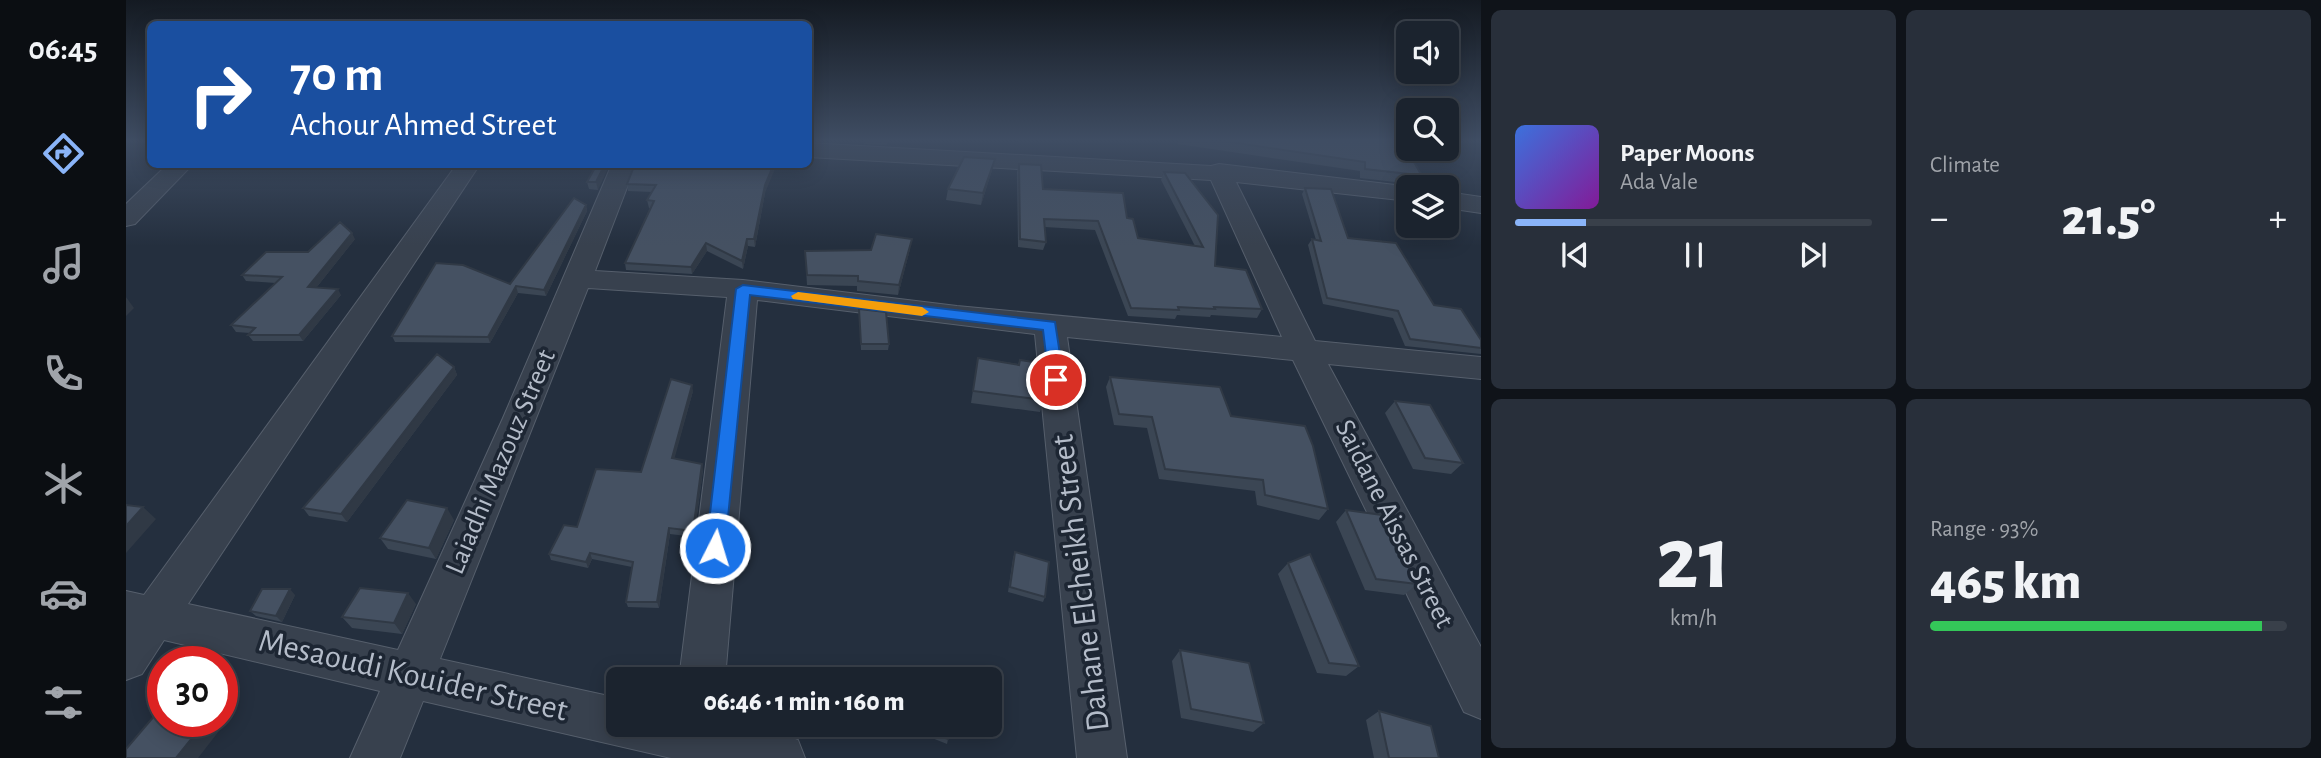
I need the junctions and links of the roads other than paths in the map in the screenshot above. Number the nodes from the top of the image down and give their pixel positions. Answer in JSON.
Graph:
{"nodes":[{"id":1,"x":171,"y":174,"type":"edge"},
{"id":2,"x":462,"y":174,"type":"edge"},
{"id":3,"x":620,"y":174,"type":"edge"},
{"id":4,"x":1221,"y":174,"type":"edge"},
{"id":5,"x":1253,"y":174,"type":"edge"},
{"id":6,"x":1396,"y":192,"type":"edge"},
{"id":7,"x":1459,"y":202,"type":"edge"},
{"id":8,"x":1481,"y":205,"type":"edge"},
{"id":9,"x":126,"y":218,"type":"edge"},
{"id":10,"x":577,"y":279,"type":"junction"},
{"id":11,"x":743,"y":289,"type":"junction"},
{"id":12,"x":1050,"y":326,"type":"junction"},
{"id":13,"x":1307,"y":352,"type":"junction"},
{"id":14,"x":1481,"y":368,"type":"edge"},
{"id":15,"x":140,"y":614,"type":"edge"},
{"id":16,"x":126,"y":658,"type":"edge"},
{"id":17,"x":703,"y":667,"type":"edge"},
{"id":18,"x":409,"y":674,"type":"junction"},
{"id":19,"x":1481,"y":695,"type":"edge"},
{"id":20,"x":606,"y":719,"type":"edge"},
{"id":21,"x":696,"y":741,"type":"edge"},
{"id":22,"x":375,"y":758,"type":"edge"},
{"id":23,"x":780,"y":758,"type":"edge"},
{"id":24,"x":1102,"y":758,"type":"edge"}],
"edges":[{"from":1,"to":9,"type":"street"},
{"from":2,"to":15,"type":"street"},
{"from":3,"to":10,"type":"street","name":"Laiadhi Mazouz Street"},
{"from":4,"to":13,"type":"street","name":"Saidane Aissas Street"},
{"from":5,"to":6,"type":"street"},
{"from":7,"to":8,"type":"street"},
{"from":10,"to":11,"type":"street"},
{"from":10,"to":18,"type":"street","name":"Laiadhi Mazouz Street"},
{"from":11,"to":12,"type":"street"},
{"from":11,"to":17,"type":"street"},
{"from":12,"to":13,"type":"street"},
{"from":12,"to":24,"type":"street","name":"Dahane Elcheikh Street"},
{"from":13,"to":14,"type":"street"},
{"from":13,"to":19,"type":"street","name":"Saidane Aissas Street"},
{"from":15,"to":16,"type":"street"},
{"from":15,"to":18,"type":"street","name":"Mesaoudi Kouider Street"},
{"from":18,"to":20,"type":"street","name":"Mesaoudi Kouider Street"},
{"from":18,"to":22,"type":"street","name":"Laiadhi Mazouz Street"},
{"from":21,"to":23,"type":"street"}]}
